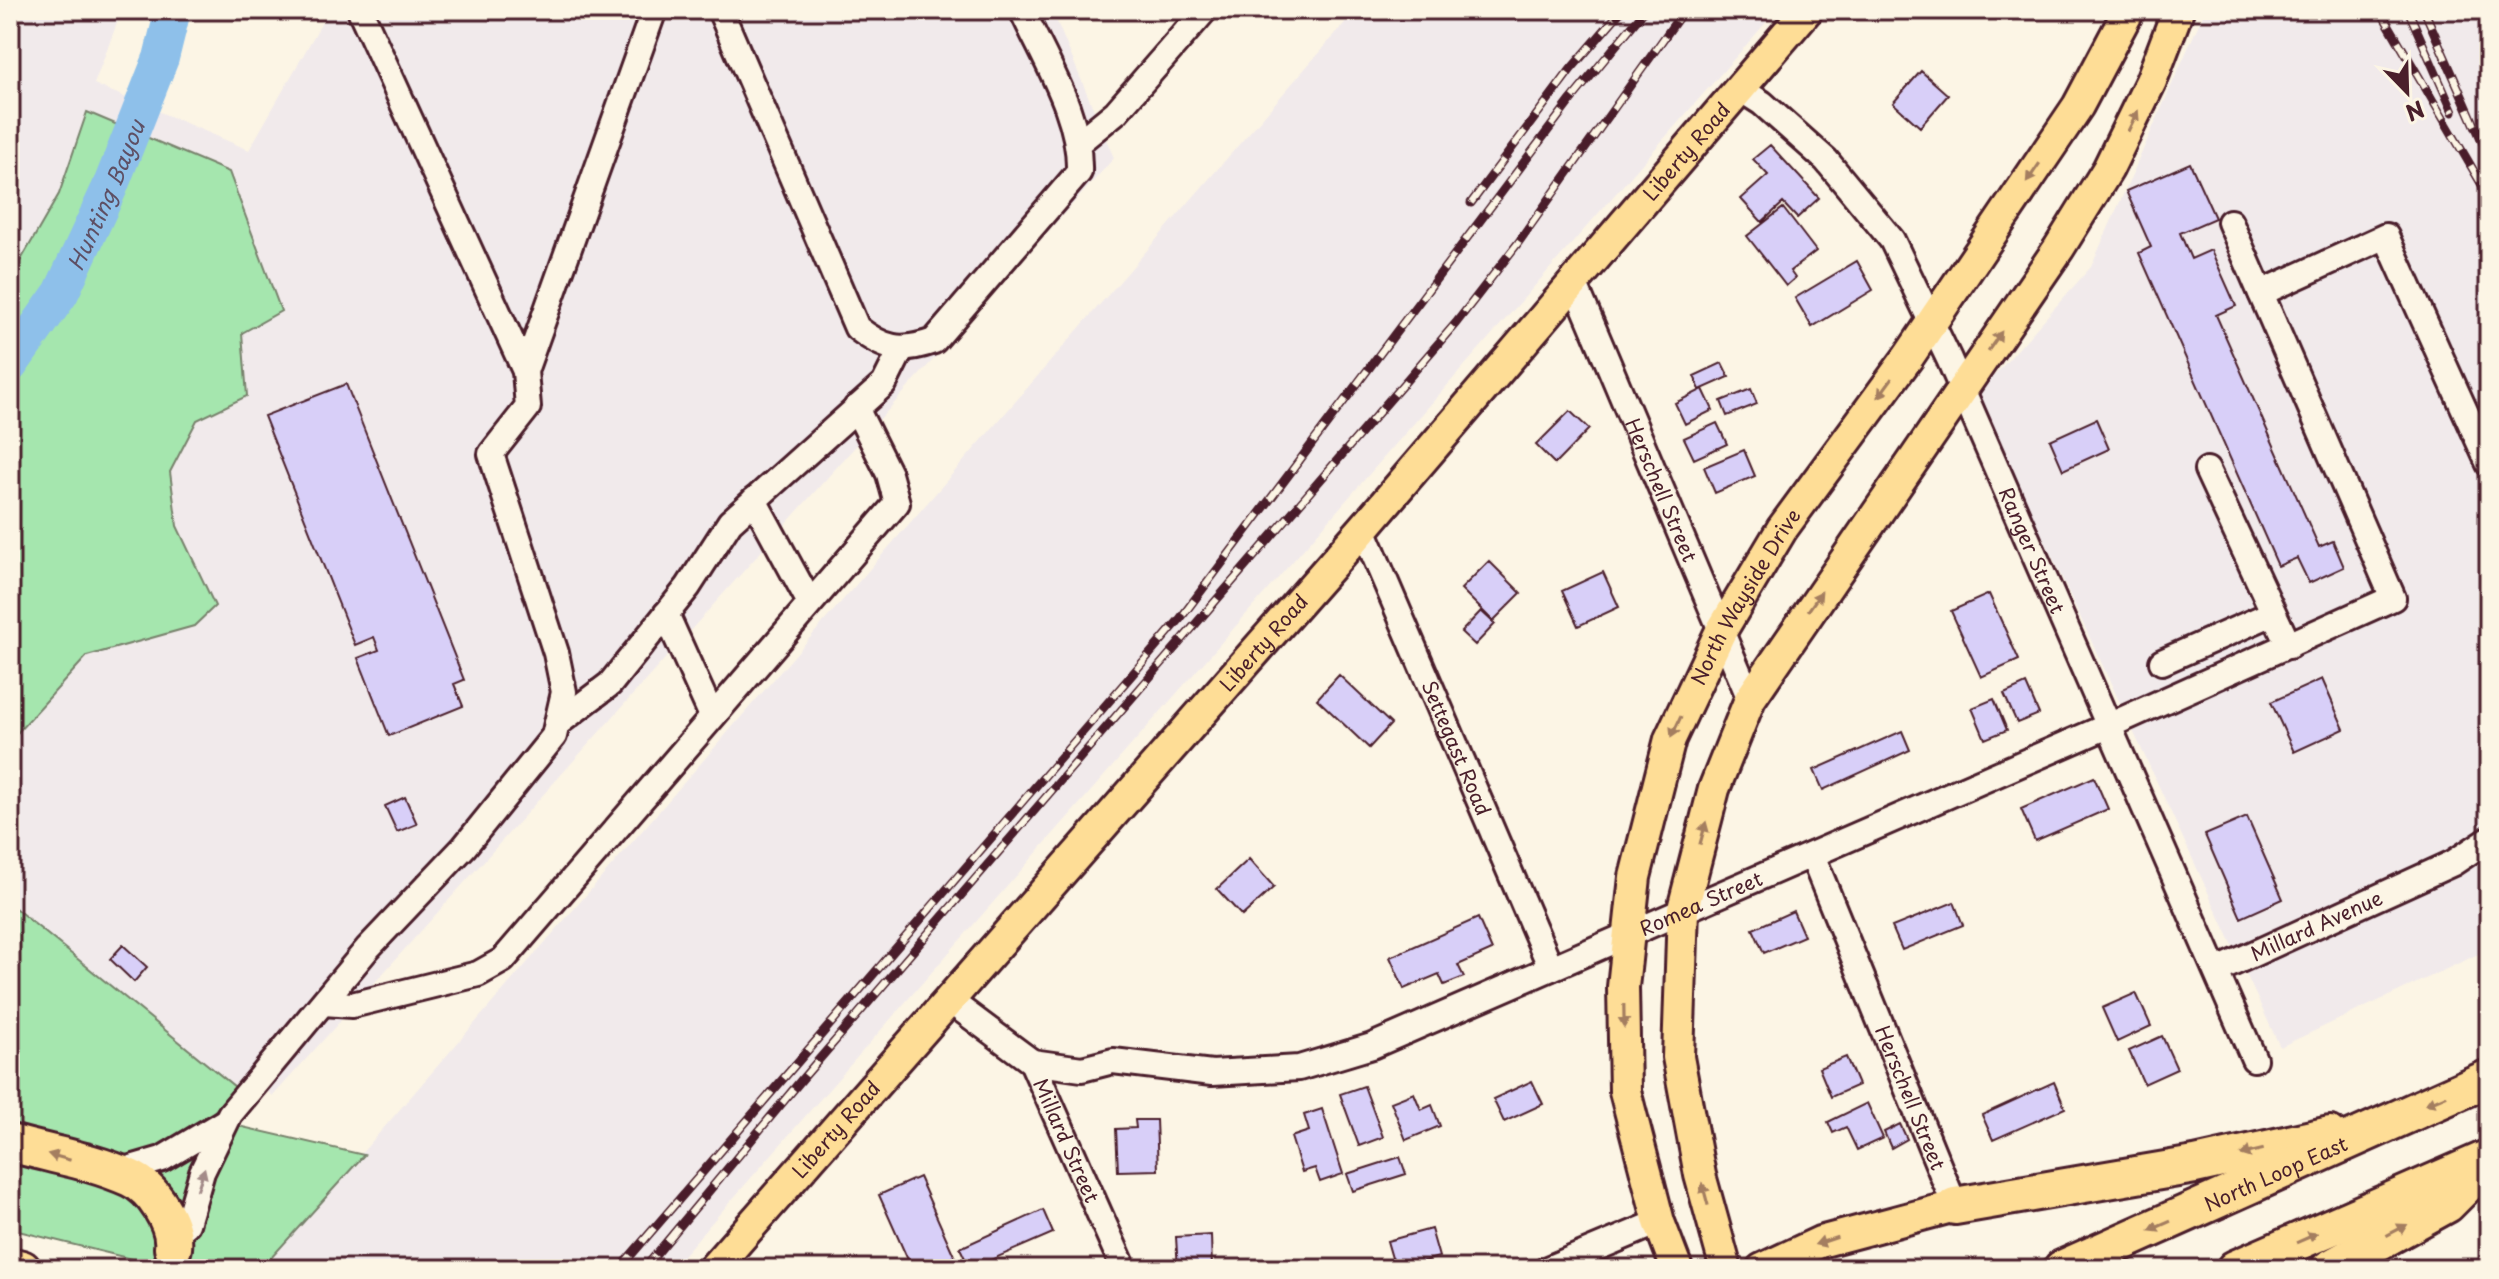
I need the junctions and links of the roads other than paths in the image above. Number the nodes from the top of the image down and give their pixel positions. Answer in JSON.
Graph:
{"nodes":[{"id":1,"x":360,"y":10,"type":"edge"},
{"id":2,"x":654,"y":10,"type":"edge"},
{"id":3,"x":720,"y":10,"type":"edge"},
{"id":4,"x":1022,"y":10,"type":"edge"},
{"id":5,"x":1205,"y":10,"type":"edge"},
{"id":6,"x":1807,"y":10,"type":"edge"},
{"id":7,"x":2129,"y":10,"type":"edge"},
{"id":8,"x":2178,"y":10,"type":"edge"},
{"id":9,"x":1740,"y":89,"type":"junction"},
{"id":10,"x":1078,"y":143,"type":"junction"},
{"id":11,"x":2230,"y":222,"type":"dead end"},
{"id":12,"x":1573,"y":280,"type":"junction"},
{"id":13,"x":2261,"y":293,"type":"junction"},
{"id":14,"x":1931,"y":321,"type":"junction"},
{"id":15,"x":902,"y":348,"type":"junction"},
{"id":16,"x":525,"y":371,"type":"junction"},
{"id":17,"x":1962,"y":389,"type":"junction"},
{"id":18,"x":856,"y":408,"type":"junction"},
{"id":19,"x":2489,"y":464,"type":"edge"},
{"id":20,"x":2207,"y":470,"type":"dead end"},
{"id":21,"x":754,"y":500,"type":"junction"},
{"id":22,"x":1363,"y":529,"type":"junction"},
{"id":23,"x":810,"y":603,"type":"junction"},
{"id":24,"x":2273,"y":613,"type":"junction"},
{"id":25,"x":666,"y":614,"type":"junction"},
{"id":26,"x":1720,"y":633,"type":"junction"},
{"id":27,"x":2289,"y":646,"type":"junction"},
{"id":28,"x":2162,"y":662,"type":"dead end"},
{"id":29,"x":1750,"y":699,"type":"junction"},
{"id":30,"x":712,"y":716,"type":"junction"},
{"id":31,"x":557,"y":724,"type":"junction"},
{"id":32,"x":2108,"y":726,"type":"junction"},
{"id":33,"x":2489,"y":839,"type":"edge"},
{"id":34,"x":1812,"y":855,"type":"junction"},
{"id":35,"x":1683,"y":909,"type":"junction"},
{"id":36,"x":1627,"y":938,"type":"junction"},
{"id":37,"x":1551,"y":968,"type":"junction"},
{"id":38,"x":2218,"y":970,"type":"junction"},
{"id":39,"x":950,"y":1001,"type":"junction"},
{"id":40,"x":324,"y":1003,"type":"junction"},
{"id":41,"x":2254,"y":1059,"type":"dead end"},
{"id":42,"x":1032,"y":1062,"type":"junction"},
{"id":43,"x":2489,"y":1078,"type":"edge"},
{"id":44,"x":226,"y":1121,"type":"junction"},
{"id":45,"x":2382,"y":1123,"type":"junction"},
{"id":46,"x":10,"y":1143,"type":"edge"},
{"id":47,"x":2489,"y":1161,"type":"edge"},
{"id":48,"x":114,"y":1173,"type":"junction"},
{"id":49,"x":1955,"y":1206,"type":"junction"},
{"id":50,"x":1659,"y":1222,"type":"junction"},
{"id":51,"x":172,"y":1250,"type":"edge"},
{"id":52,"x":10,"y":1266,"type":"edge"},
{"id":53,"x":22,"y":1269,"type":"edge"},
{"id":54,"x":713,"y":1269,"type":"edge"},
{"id":55,"x":1124,"y":1269,"type":"edge"},
{"id":56,"x":1547,"y":1269,"type":"edge"},
{"id":57,"x":1677,"y":1269,"type":"edge"},
{"id":58,"x":1726,"y":1269,"type":"edge"},
{"id":59,"x":1762,"y":1269,"type":"edge"},
{"id":60,"x":2062,"y":1269,"type":"edge"},
{"id":61,"x":2235,"y":1269,"type":"edge"},
{"id":62,"x":2329,"y":1269,"type":"edge"}],
"edges":[{"from":1,"to":16,"type":"street"},
{"from":2,"to":16,"type":"street"},
{"from":3,"to":15,"type":"street"},
{"from":4,"to":10,"type":"street"},
{"from":5,"to":10,"type":"street"},
{"from":6,"to":9,"type":"main road","name":"Liberty Road"},
{"from":7,"to":14,"type":"main road","name":"North Wayside Drive","one_way":true},
{"from":17,"to":8,"type":"main road","one_way":true},
{"from":9,"to":12,"type":"main road","name":"Liberty Road"},
{"from":9,"to":14,"type":"street","name":"Ranger Street"},
{"from":10,"to":15,"type":"street"},
{"from":11,"to":13,"type":"street"},
{"from":12,"to":22,"type":"main road","name":"Liberty Road"},
{"from":12,"to":26,"type":"street","name":"Herschell Street"},
{"from":13,"to":19,"type":"street"},
{"from":13,"to":27,"type":"street","name":"Romea Street"},
{"from":14,"to":17,"type":"street","name":"Ranger Street"},
{"from":14,"to":26,"type":"main road","name":"North Wayside Drive","one_way":true},
{"from":15,"to":18,"type":"street"},
{"from":16,"to":31,"type":"street"},
{"from":29,"to":17,"type":"main road","one_way":true},
{"from":17,"to":32,"type":"street","name":"Ranger Street"},
{"from":18,"to":21,"type":"street"},
{"from":18,"to":23,"type":"street"},
{"from":20,"to":24,"type":"street"},
{"from":21,"to":23,"type":"street"},
{"from":21,"to":25,"type":"street"},
{"from":22,"to":37,"type":"street","name":"Settegast Road"},
{"from":22,"to":39,"type":"main road","name":"Liberty Road"},
{"from":23,"to":30,"type":"street"},
{"from":24,"to":27,"type":"street"},
{"from":24,"to":28,"type":"street"},
{"from":25,"to":30,"type":"street"},
{"from":25,"to":31,"type":"street"},
{"from":26,"to":29,"type":"street","name":"Herschell Street"},
{"from":26,"to":36,"type":"main road","name":"North Wayside Drive","one_way":true},
{"from":27,"to":32,"type":"street","name":"Romea Street"},
{"from":35,"to":29,"type":"main road","one_way":true},
{"from":30,"to":40,"type":"street"},
{"from":31,"to":40,"type":"street"},
{"from":32,"to":34,"type":"street","name":"Romea Street"},
{"from":32,"to":38,"type":"street","name":"Ranger Street"},
{"from":33,"to":38,"type":"street","name":"Millard Avenue"},
{"from":34,"to":35,"type":"street","name":"Romea Street"},
{"from":34,"to":49,"type":"street","name":"Herschell Street"},
{"from":35,"to":36,"type":"street","name":"Romea Street"},
{"from":58,"to":35,"type":"main road","one_way":true},
{"from":36,"to":37,"type":"street","name":"Romea Street"},
{"from":36,"to":50,"type":"main road","name":"North Wayside Drive","one_way":true},
{"from":37,"to":42,"type":"street","name":"Romea Street"},
{"from":38,"to":41,"type":"street","name":"Ranger Street"},
{"from":39,"to":42,"type":"street","name":"Millard Street"},
{"from":39,"to":54,"type":"main road","name":"Liberty Road"},
{"from":40,"to":44,"type":"street"},
{"from":42,"to":55,"type":"street","name":"Millard Street"},
{"from":43,"to":45,"type":"highway","name":"North Loop East","one_way":true},
{"from":44,"to":48,"type":"street"},
{"from":51,"to":44,"type":"street","one_way":true},
{"from":45,"to":49,"type":"highway","one_way":true},
{"from":45,"to":60,"type":"highway","name":"North Loop East","one_way":true},
{"from":48,"to":46,"type":"highway","one_way":true},
{"from":61,"to":47,"type":"highway","one_way":true},
{"from":62,"to":47,"type":"highway","one_way":true},
{"from":48,"to":51,"type":"highway"},
{"from":49,"to":59,"type":"main road","one_way":true},
{"from":50,"to":56,"type":"street"},
{"from":50,"to":57,"type":"main road","name":"North Wayside Drive"},
{"from":52,"to":53,"type":"highway"}]}
